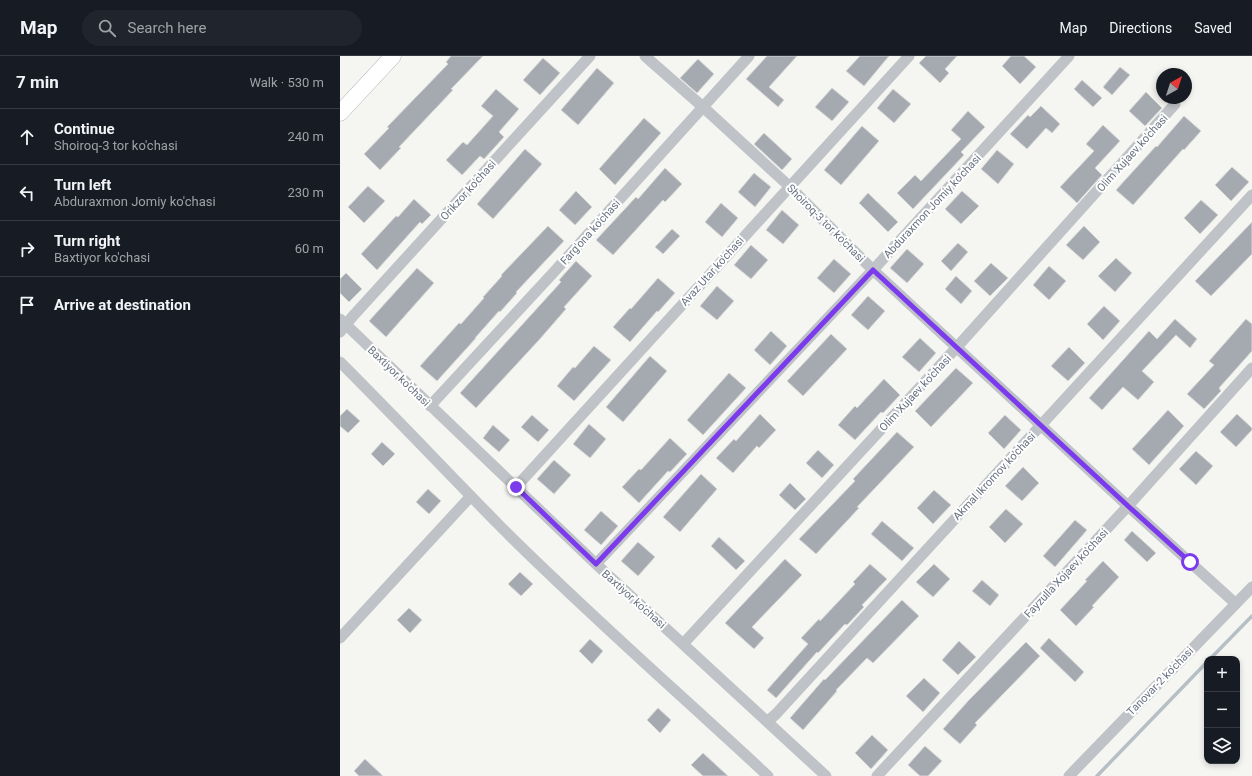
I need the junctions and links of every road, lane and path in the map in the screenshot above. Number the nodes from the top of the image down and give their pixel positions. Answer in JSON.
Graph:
{"nodes":[{"id":1,"x":393,"y":56,"type":"edge"},
{"id":2,"x":590,"y":56,"type":"edge"},
{"id":3,"x":645,"y":56,"type":"edge"},
{"id":4,"x":749,"y":56,"type":"edge"},
{"id":5,"x":909,"y":56,"type":"edge"},
{"id":6,"x":1069,"y":56,"type":"edge"},
{"id":7,"x":1175,"y":104,"type":"dead end"},
{"id":8,"x":703,"y":107,"type":"junction"},
{"id":9,"x":340,"y":113,"type":"edge"},
{"id":10,"x":789,"y":186,"type":"junction"},
{"id":11,"x":1252,"y":195,"type":"edge"},
{"id":12,"x":873,"y":270,"type":"junction"},
{"id":13,"x":342,"y":326,"type":"edge"},
{"id":14,"x":957,"y":347,"type":"junction"},
{"id":15,"x":340,"y":362,"type":"edge"},
{"id":16,"x":1252,"y":368,"type":"edge"},
{"id":17,"x":430,"y":406,"type":"junction"},
{"id":18,"x":1041,"y":425,"type":"junction"},
{"id":19,"x":516,"y":487,"type":"junction"},
{"id":20,"x":471,"y":496,"type":"junction"},
{"id":21,"x":1128,"y":506,"type":"junction"},
{"id":22,"x":596,"y":564,"type":"junction"},
{"id":23,"x":1252,"y":587,"type":"edge"},
{"id":24,"x":1235,"y":603,"type":"junction"},
{"id":25,"x":340,"y":638,"type":"edge"},
{"id":26,"x":683,"y":644,"type":"junction"},
{"id":27,"x":768,"y":721,"type":"junction"},
{"id":28,"x":768,"y":776,"type":"edge"},
{"id":29,"x":826,"y":776,"type":"edge"},
{"id":30,"x":877,"y":776,"type":"edge"},
{"id":31,"x":1069,"y":776,"type":"edge"}],
"edges":[{"from":1,"to":9,"type":"street"},
{"from":2,"to":13,"type":"street","name":"Orikzor ko'chasi"},
{"from":3,"to":8,"type":"street","name":"Shoiroq-3 tor ko'chasi"},
{"from":4,"to":8,"type":"street","name":"Farg'ona ko'chasi"},
{"from":5,"to":10,"type":"street","name":"Avaz Utar ko'chasi"},
{"from":6,"to":12,"type":"street","name":"Abduraxmon Jomiy ko'chasi"},
{"from":7,"to":14,"type":"street","name":"Olim Xujaev ko'chasi"},
{"from":8,"to":10,"type":"street","name":"Shoiroq-3 tor ko'chasi"},
{"from":8,"to":17,"type":"street","name":"Farg'ona ko'chasi"},
{"from":10,"to":12,"type":"street","name":"Shoiroq-3 tor ko'chasi"},
{"from":10,"to":19,"type":"street","name":"Avaz Utar ko'chasi"},
{"from":11,"to":18,"type":"street","name":"Akmal Ikromov ko'chasi"},
{"from":12,"to":14,"type":"street","name":"Shoiroq-3 tor ko'chasi"},
{"from":12,"to":22,"type":"street","name":"Abduraxmon Jomiy ko'chasi"},
{"from":13,"to":17,"type":"street","name":"Baxtiyor ko'chasi"},
{"from":14,"to":18,"type":"street","name":"Shoiroq-3 tor ko'chasi"},
{"from":14,"to":26,"type":"street","name":"Olim Xujaev ko'chasi"},
{"from":15,"to":20,"type":"street"},
{"from":16,"to":21,"type":"street","name":"Fayzulla Xojaev ko'chasi"},
{"from":17,"to":19,"type":"street","name":"Baxtiyor ko'chasi"},
{"from":18,"to":21,"type":"street","name":"Shoiroq-3 tor ko'chasi"},
{"from":18,"to":27,"type":"street","name":"Akmal Ikromov ko'chasi"},
{"from":19,"to":22,"type":"street","name":"Baxtiyor ko'chasi"},
{"from":20,"to":25,"type":"street"},
{"from":20,"to":28,"type":"street"},
{"from":21,"to":24,"type":"street","name":"Shoiroq-3 tor ko'chasi"},
{"from":21,"to":30,"type":"street","name":"Fayzulla Xojaev ko'chasi"},
{"from":22,"to":26,"type":"street","name":"Baxtiyor ko'chasi"},
{"from":23,"to":24,"type":"street","name":"Tanovar-2 ko'chasi"},
{"from":24,"to":31,"type":"street","name":"Tanovar-2 ko'chasi"},
{"from":26,"to":27,"type":"street","name":"Baxtiyor ko'chasi"},
{"from":27,"to":29,"type":"street","name":"Baxtiyor ko'chasi"}]}
